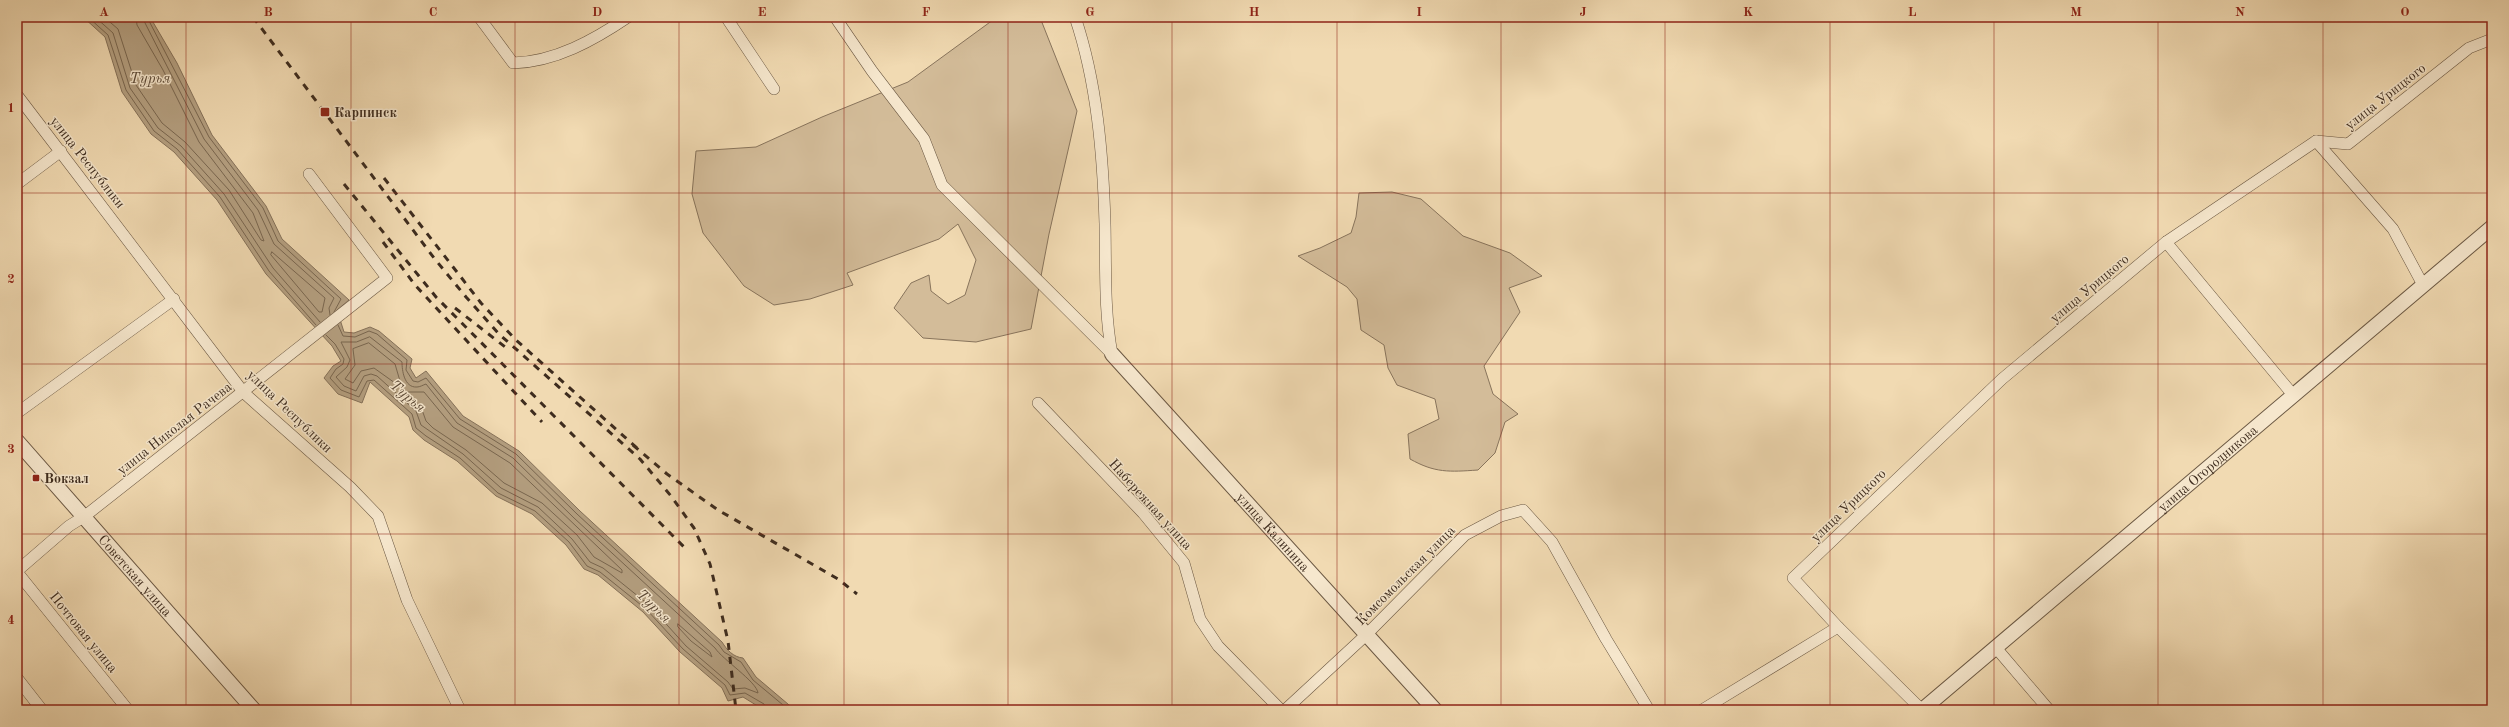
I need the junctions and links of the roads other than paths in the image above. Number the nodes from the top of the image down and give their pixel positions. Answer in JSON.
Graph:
{"nodes":[{"id":1,"x":479,"y":17,"type":"edge"},
{"id":2,"x":628,"y":17,"type":"edge"},
{"id":3,"x":726,"y":17,"type":"edge"},
{"id":4,"x":836,"y":17,"type":"edge"},
{"id":5,"x":1075,"y":17,"type":"edge"},
{"id":6,"x":2492,"y":39,"type":"edge"},
{"id":7,"x":774,"y":89,"type":"dead end"},
{"id":8,"x":17,"y":95,"type":"edge"},
{"id":9,"x":2316,"y":141,"type":"junction"},
{"id":10,"x":61,"y":151,"type":"junction"},
{"id":11,"x":309,"y":174,"type":"dead end"},
{"id":12,"x":17,"y":184,"type":"edge"},
{"id":13,"x":2492,"y":226,"type":"edge"},
{"id":14,"x":2166,"y":242,"type":"junction"},
{"id":15,"x":2423,"y":285,"type":"junction"},
{"id":16,"x":174,"y":299,"type":"junction"},
{"id":17,"x":1112,"y":354,"type":"junction"},
{"id":18,"x":244,"y":392,"type":"junction"},
{"id":19,"x":2294,"y":396,"type":"junction"},
{"id":20,"x":1038,"y":403,"type":"dead end"},
{"id":21,"x":17,"y":413,"type":"edge"},
{"id":22,"x":17,"y":441,"type":"edge"},
{"id":23,"x":85,"y":516,"type":"junction"},
{"id":24,"x":17,"y":572,"type":"edge"},
{"id":25,"x":1838,"y":627,"type":"junction"},
{"id":26,"x":1366,"y":635,"type":"junction"},
{"id":27,"x":1997,"y":649,"type":"junction"},
{"id":28,"x":17,"y":678,"type":"edge"},
{"id":29,"x":42,"y":710,"type":"edge"},
{"id":30,"x":128,"y":710,"type":"edge"},
{"id":31,"x":254,"y":710,"type":"edge"},
{"id":32,"x":460,"y":710,"type":"edge"},
{"id":33,"x":1281,"y":710,"type":"edge"},
{"id":34,"x":1285,"y":710,"type":"edge"},
{"id":35,"x":1435,"y":710,"type":"edge"},
{"id":36,"x":1649,"y":710,"type":"edge"},
{"id":37,"x":1702,"y":710,"type":"edge"},
{"id":38,"x":1922,"y":710,"type":"edge"},
{"id":39,"x":2049,"y":710,"type":"edge"}],
"edges":[{"from":1,"to":2,"type":"street"},
{"from":3,"to":7,"type":"street"},
{"from":4,"to":17,"type":"street"},
{"from":5,"to":17,"type":"street"},
{"from":6,"to":9,"type":"street","name":"улица Урицкого"},
{"from":8,"to":10,"type":"street","name":"улица Республики"},
{"from":9,"to":14,"type":"street","name":"улица Урицкого"},
{"from":9,"to":15,"type":"street"},
{"from":10,"to":12,"type":"street"},
{"from":10,"to":16,"type":"street","name":"улица Республики"},
{"from":11,"to":18,"type":"street","name":"улица Николая Рачева"},
{"from":13,"to":15,"type":"street","name":"улица Огородникова"},
{"from":14,"to":19,"type":"street"},
{"from":14,"to":25,"type":"street","name":"улица Урицкого"},
{"from":15,"to":19,"type":"street","name":"улица Огородникова"},
{"from":16,"to":18,"type":"street","name":"улица Республики"},
{"from":16,"to":21,"type":"street"},
{"from":17,"to":26,"type":"street","name":"улица Калинина"},
{"from":18,"to":23,"type":"street","name":"улица Николая Рачева"},
{"from":18,"to":32,"type":"street","name":"улица Республики"},
{"from":19,"to":27,"type":"street","name":"улица Огородникова"},
{"from":20,"to":33,"type":"street","name":"Набережная улица"},
{"from":22,"to":23,"type":"street","name":"Советская улица"},
{"from":23,"to":24,"type":"street","name":"улица Николая Рачева"},
{"from":23,"to":31,"type":"street","name":"Советская улица"},
{"from":24,"to":30,"type":"street","name":"Почтовая улица"},
{"from":25,"to":37,"type":"street"},
{"from":25,"to":38,"type":"street","name":"улица Урицкого"},
{"from":26,"to":34,"type":"street","name":"Комсомольская улица"},
{"from":26,"to":35,"type":"street","name":"улица Калинина"},
{"from":26,"to":36,"type":"street","name":"Комсомольская улица"},
{"from":27,"to":38,"type":"street","name":"улица Огородникова"},
{"from":27,"to":39,"type":"street"},
{"from":28,"to":29,"type":"street"}]}
